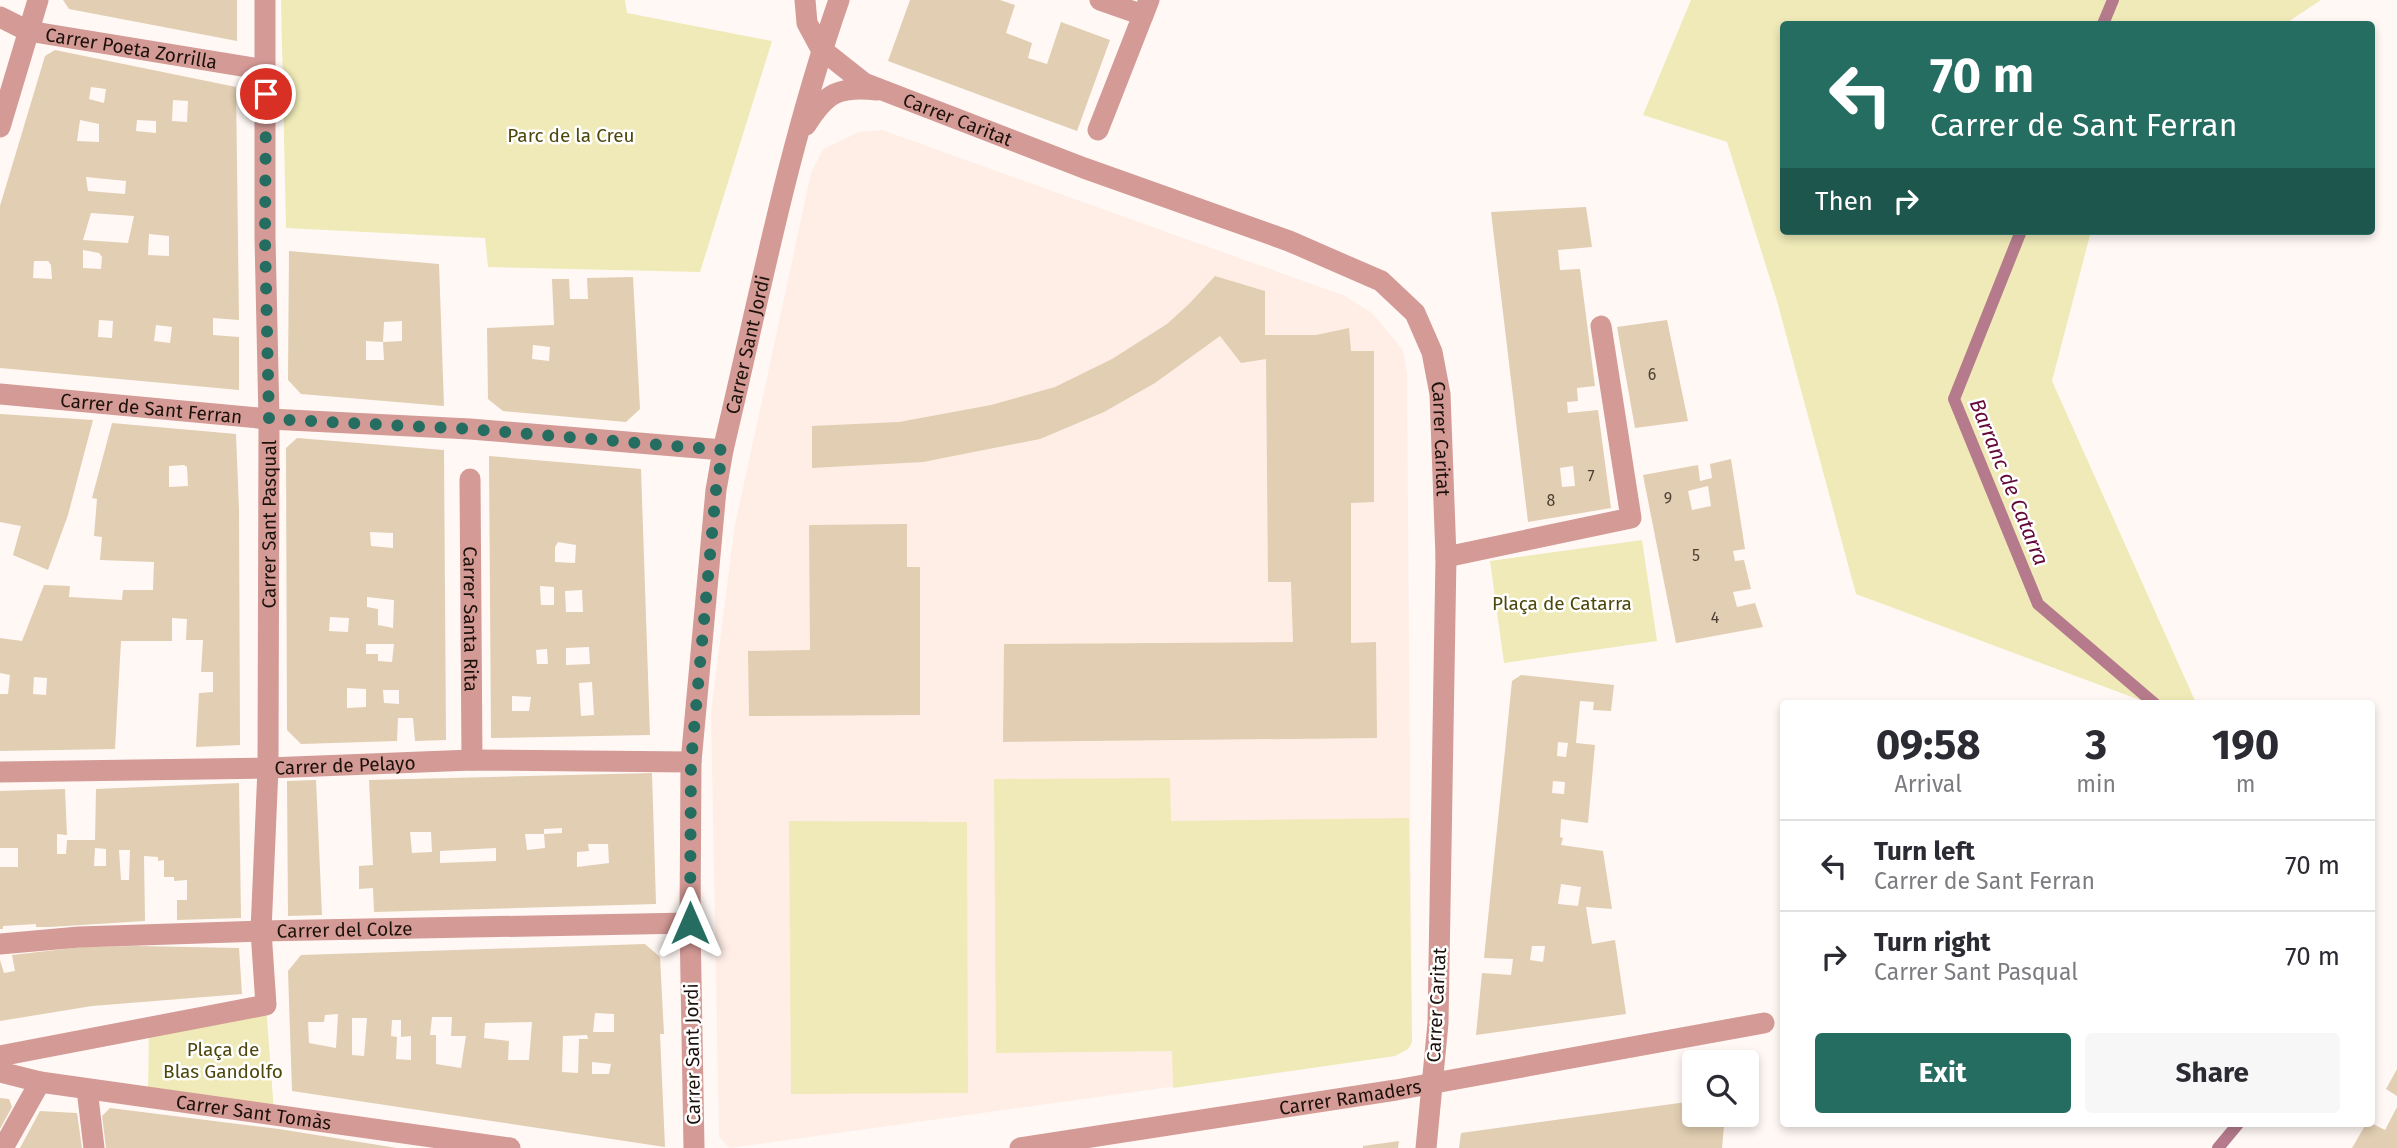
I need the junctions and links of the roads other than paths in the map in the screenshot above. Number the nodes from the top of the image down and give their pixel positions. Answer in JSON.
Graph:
{"nodes":[{"id":1,"x":38,"y":0,"type":"edge"},
{"id":2,"x":265,"y":0,"type":"edge"},
{"id":3,"x":805,"y":0,"type":"edge"},
{"id":4,"x":839,"y":0,"type":"edge"},
{"id":5,"x":1100,"y":0,"type":"edge"},
{"id":6,"x":1146,"y":7,"type":"edge"},
{"id":7,"x":0,"y":17,"type":"edge"},
{"id":8,"x":28,"y":31,"type":"junction"},
{"id":9,"x":821,"y":49,"type":"junction"},
{"id":10,"x":266,"y":70,"type":"junction"},
{"id":11,"x":883,"y":90,"type":"junction"},
{"id":12,"x":0,"y":128,"type":"edge"},
{"id":13,"x":1098,"y":130,"type":"dead end"},
{"id":14,"x":796,"y":142,"type":"junction"},
{"id":15,"x":1601,"y":327,"type":"dead end"},
{"id":16,"x":0,"y":394,"type":"edge"},
{"id":17,"x":269,"y":419,"type":"junction"},
{"id":18,"x":723,"y":450,"type":"junction"},
{"id":19,"x":470,"y":479,"type":"dead end"},
{"id":20,"x":1446,"y":557,"type":"junction"},
{"id":21,"x":472,"y":760,"type":"junction"},
{"id":22,"x":691,"y":762,"type":"junction"},
{"id":23,"x":268,"y":768,"type":"junction"},
{"id":24,"x":0,"y":772,"type":"edge"},
{"id":25,"x":690,"y":923,"type":"junction"},
{"id":26,"x":261,"y":931,"type":"junction"},
{"id":27,"x":0,"y":944,"type":"edge"},
{"id":28,"x":1764,"y":1023,"type":"dead end"},
{"id":29,"x":0,"y":1056,"type":"edge"},
{"id":30,"x":0,"y":1072,"type":"edge"},
{"id":31,"x":40,"y":1082,"type":"junction"},
{"id":32,"x":1432,"y":1084,"type":"junction"},
{"id":33,"x":87,"y":1089,"type":"junction"},
{"id":34,"x":1059,"y":1145,"type":"edge"},
{"id":35,"x":3,"y":1148,"type":"edge"},
{"id":36,"x":94,"y":1148,"type":"edge"},
{"id":37,"x":510,"y":1148,"type":"edge"},
{"id":38,"x":694,"y":1148,"type":"edge"},
{"id":39,"x":1020,"y":1148,"type":"edge"},
{"id":40,"x":1426,"y":1148,"type":"edge"}],
"edges":[{"from":1,"to":8,"type":"street"},
{"from":2,"to":10,"type":"street","name":"Carrer Sant Pasqual"},
{"from":3,"to":9,"type":"street"},
{"from":4,"to":9,"type":"street","name":"Carrer Sant Jordi"},
{"from":5,"to":6,"type":"street"},
{"from":6,"to":13,"type":"street"},
{"from":7,"to":8,"type":"street","name":"Carrer Poeta Zorrilla"},
{"from":8,"to":10,"type":"street","name":"Carrer Poeta Zorrilla"},
{"from":8,"to":12,"type":"street"},
{"from":9,"to":11,"type":"street","name":"Carrer Caritat"},
{"from":9,"to":14,"type":"street","name":"Carrer Sant Jordi"},
{"from":10,"to":17,"type":"street","name":"Carrer Sant Pasqual"},
{"from":11,"to":14,"type":"street","name":"Carrer Caritat"},
{"from":11,"to":20,"type":"street","name":"Carrer Caritat"},
{"from":14,"to":18,"type":"street","name":"Carrer Sant Jordi"},
{"from":15,"to":20,"type":"street"},
{"from":16,"to":17,"type":"street","name":"Carrer de Sant Ferran"},
{"from":17,"to":18,"type":"street","name":"Carrer de Sant Ferran"},
{"from":17,"to":23,"type":"street","name":"Carrer Sant Pasqual"},
{"from":18,"to":22,"type":"street","name":"Carrer Sant Jordi"},
{"from":19,"to":21,"type":"street","name":"Carrer Santa Rita"},
{"from":20,"to":32,"type":"street","name":"Carrer Caritat"},
{"from":21,"to":22,"type":"street","name":"Carrer de Pelayo"},
{"from":21,"to":23,"type":"street","name":"Carrer de Pelayo"},
{"from":22,"to":25,"type":"street","name":"Carrer Sant Jordi"},
{"from":23,"to":24,"type":"street","name":"Carrer de Pelayo"},
{"from":23,"to":26,"type":"street","name":"Carrer Sant Pasqual"},
{"from":25,"to":26,"type":"street","name":"Carrer del Colze"},
{"from":25,"to":38,"type":"street","name":"Carrer Sant Jordi"},
{"from":26,"to":27,"type":"street","name":"Carrer del Colze"},
{"from":26,"to":29,"type":"street","name":"Carrer Sant Pasqual"},
{"from":28,"to":32,"type":"street","name":"Carrer Ramaders"},
{"from":30,"to":31,"type":"street","name":"Carrer Sant Tomàs"},
{"from":31,"to":33,"type":"street","name":"Carrer Sant Tomàs"},
{"from":31,"to":35,"type":"street"},
{"from":32,"to":34,"type":"street","name":"Carrer Ramaders"},
{"from":32,"to":40,"type":"street","name":"Carrer Caritat"},
{"from":33,"to":36,"type":"street"},
{"from":33,"to":37,"type":"street","name":"Carrer Sant Tomàs"},
{"from":34,"to":39,"type":"street","name":"Carrer Ramaders"}]}
